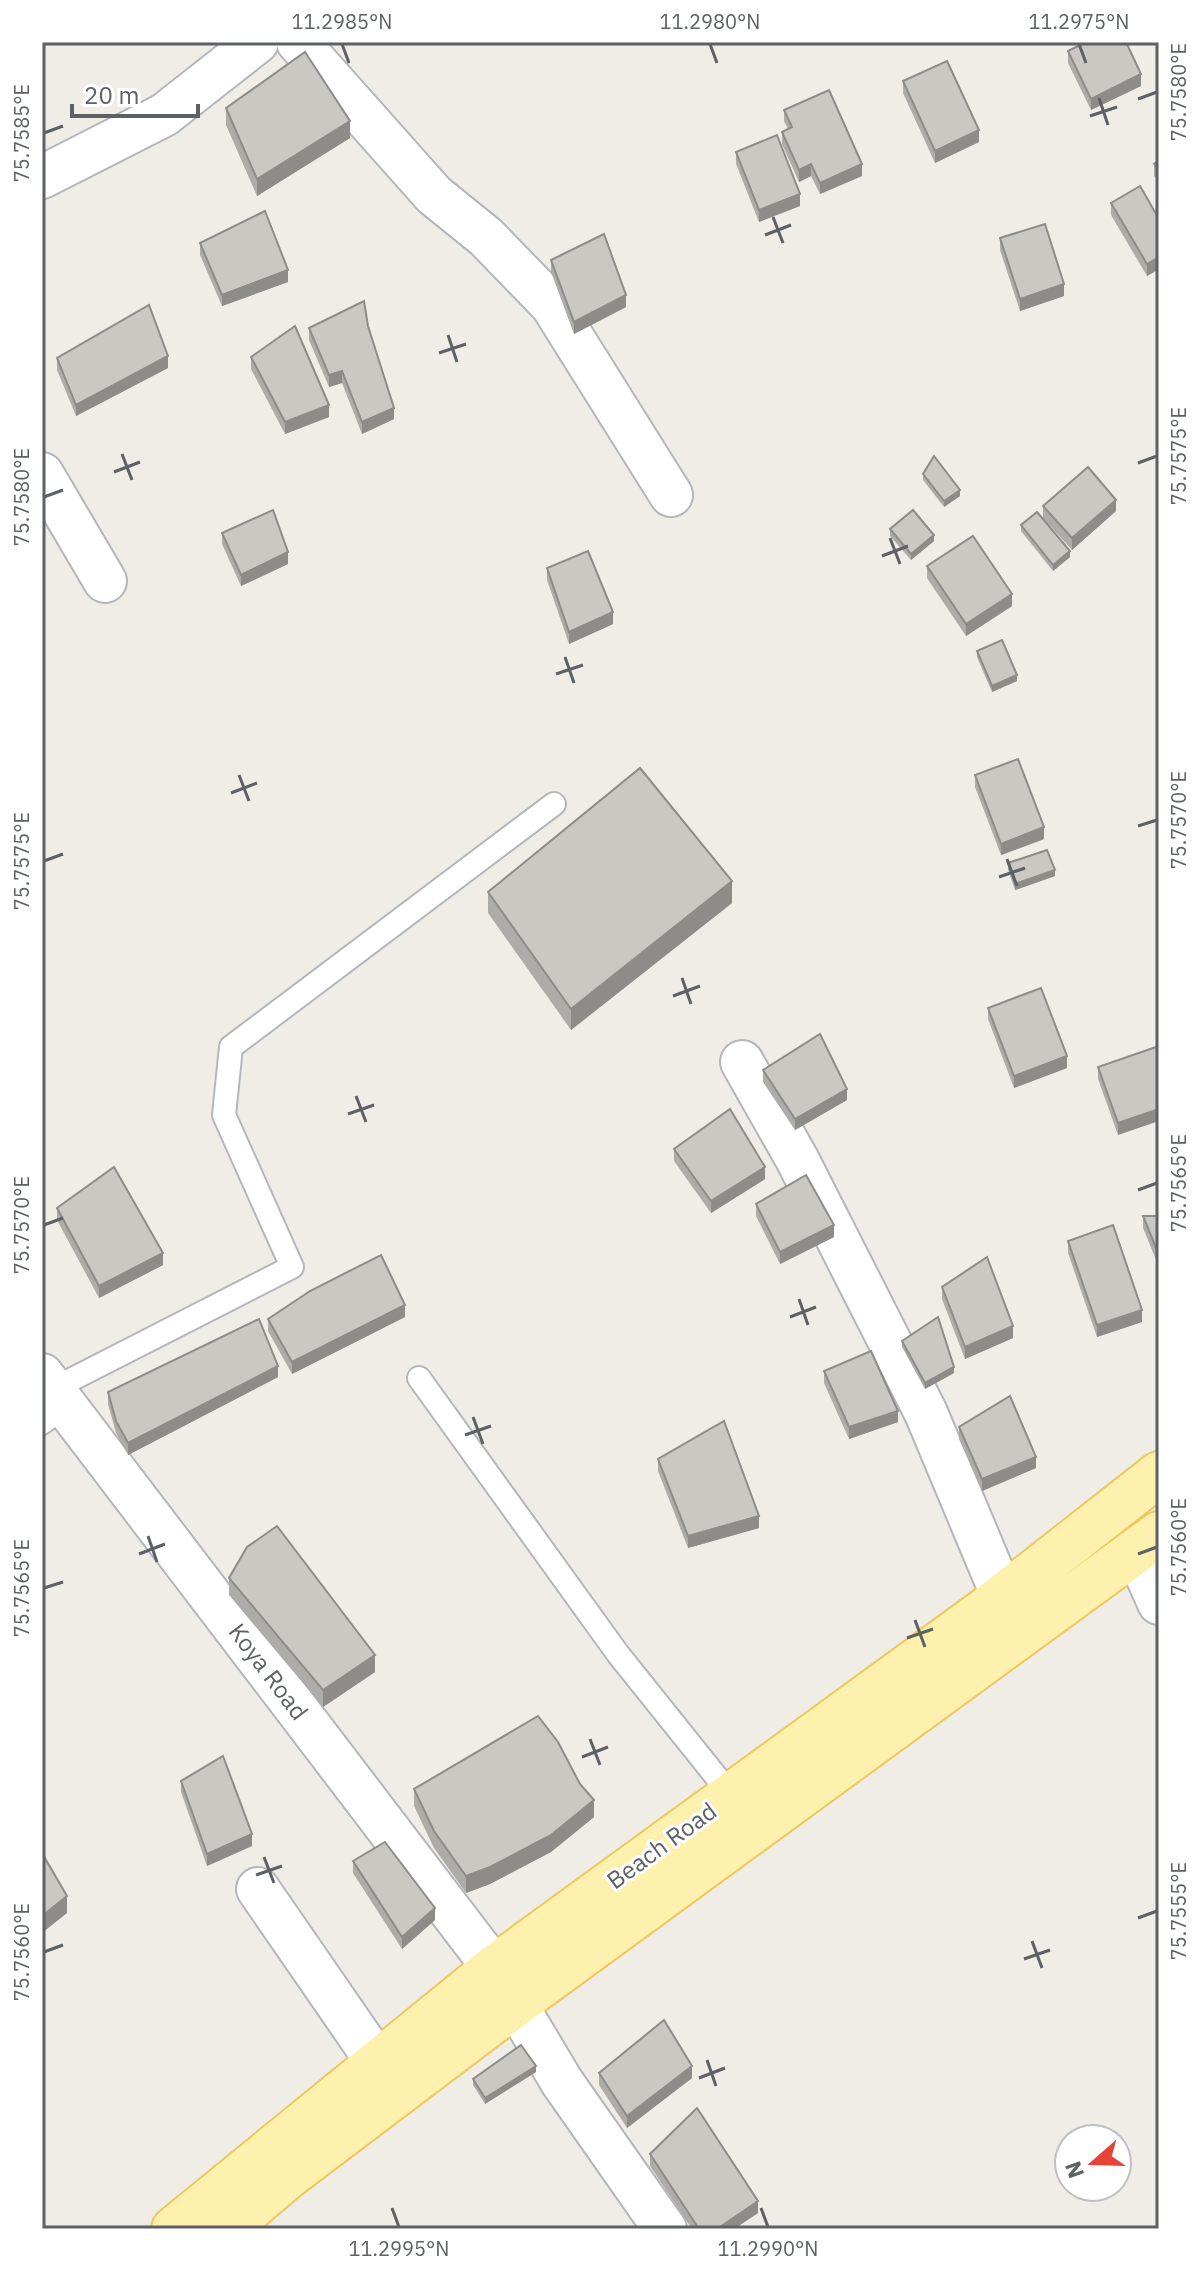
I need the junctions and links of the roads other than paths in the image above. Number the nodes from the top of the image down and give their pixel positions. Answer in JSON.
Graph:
{"nodes":[{"id":1,"x":257,"y":42,"type":"edge"},
{"id":2,"x":298,"y":42,"type":"edge"},
{"id":3,"x":42,"y":177,"type":"edge"},
{"id":4,"x":42,"y":474,"type":"edge"},
{"id":5,"x":671,"y":495,"type":"dead end"},
{"id":6,"x":105,"y":581,"type":"dead end"},
{"id":7,"x":554,"y":804,"type":"dead end"},
{"id":8,"x":742,"y":1062,"type":"dead end"},
{"id":9,"x":419,"y":1378,"type":"dead end"},
{"id":10,"x":51,"y":1398,"type":"edge"},
{"id":11,"x":1159,"y":1474,"type":"edge"},
{"id":12,"x":1148,"y":1542,"type":"edge"},
{"id":13,"x":1003,"y":1597,"type":"junction"},
{"id":14,"x":1159,"y":1603,"type":"edge"},
{"id":15,"x":731,"y":1795,"type":"junction"},
{"id":16,"x":258,"y":1889,"type":"dead end"},
{"id":17,"x":505,"y":1986,"type":"junction"},
{"id":18,"x":378,"y":2063,"type":"junction"},
{"id":19,"x":174,"y":2229,"type":"edge"},
{"id":20,"x":226,"y":2229,"type":"edge"},
{"id":21,"x":665,"y":2229,"type":"edge"}],
"edges":[{"from":1,"to":3,"type":"street"},
{"from":2,"to":5,"type":"street"},
{"from":4,"to":6,"type":"street"},
{"from":7,"to":10,"type":"lane"},
{"from":8,"to":13,"type":"street"},
{"from":9,"to":15,"type":"lane"},
{"from":10,"to":17,"type":"street","name":"Koya Road"},
{"from":11,"to":13,"type":"main road","name":"Beach Road"},
{"from":12,"to":14,"type":"street"},
{"from":12,"to":17,"type":"main road"},
{"from":13,"to":15,"type":"main road","name":"Beach Road"},
{"from":15,"to":17,"type":"main road","name":"Beach Road"},
{"from":16,"to":18,"type":"street"},
{"from":17,"to":18,"type":"main road","name":"Beach Road"},
{"from":17,"to":20,"type":"main road"},
{"from":17,"to":21,"type":"street","name":"Koya Road"},
{"from":18,"to":19,"type":"main road","name":"Beach Road"}]}
